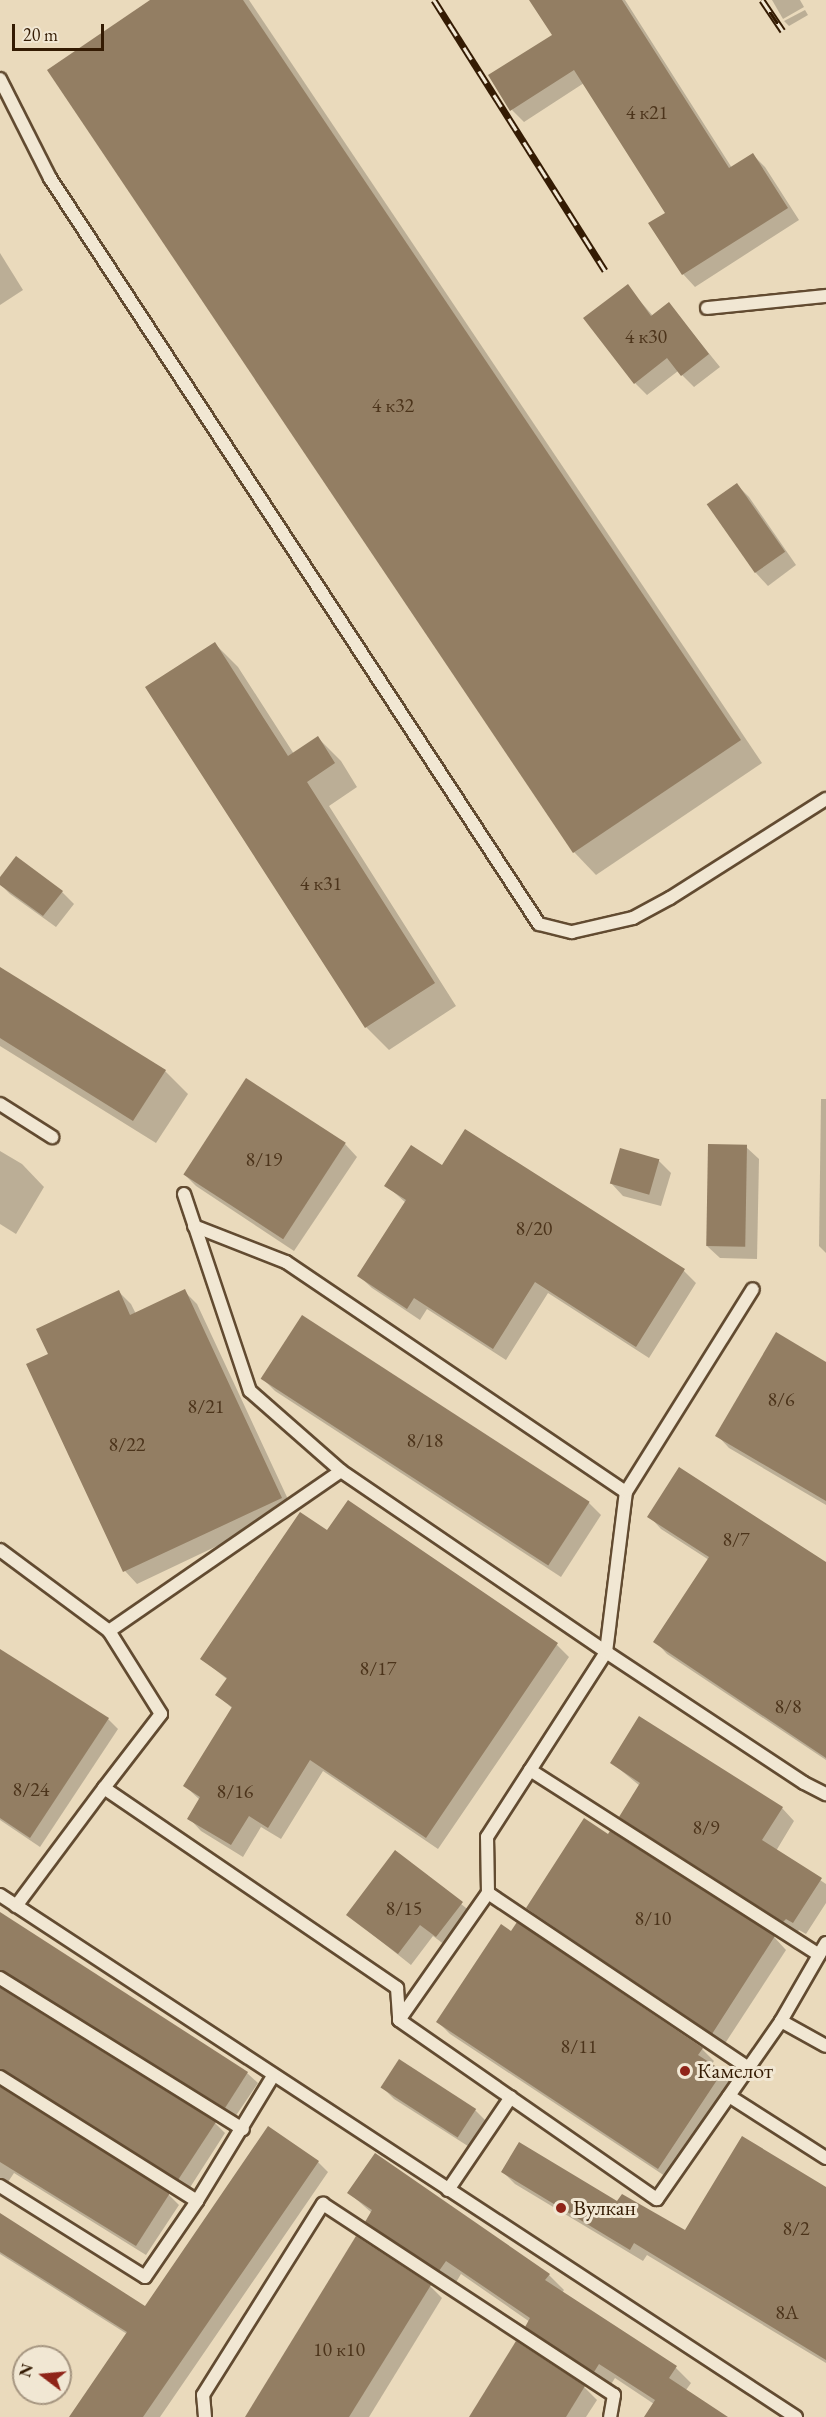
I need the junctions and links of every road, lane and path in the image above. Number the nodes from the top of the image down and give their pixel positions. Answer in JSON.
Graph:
{"nodes":[{"id":1,"x":0,"y":79,"type":"edge"},
{"id":2,"x":826,"y":296,"type":"edge"},
{"id":3,"x":707,"y":308,"type":"dead end"},
{"id":4,"x":826,"y":799,"type":"edge"},
{"id":5,"x":0,"y":1104,"type":"edge"},
{"id":6,"x":52,"y":1137,"type":"dead end"},
{"id":7,"x":184,"y":1194,"type":"dead end"},
{"id":8,"x":194,"y":1226,"type":"junction"},
{"id":9,"x":753,"y":1289,"type":"dead end"},
{"id":10,"x":341,"y":1471,"type":"junction"},
{"id":11,"x":626,"y":1492,"type":"junction"},
{"id":12,"x":0,"y":1550,"type":"edge"},
{"id":13,"x":109,"y":1631,"type":"junction"},
{"id":14,"x":606,"y":1652,"type":"junction"},
{"id":15,"x":530,"y":1770,"type":"junction"},
{"id":16,"x":104,"y":1788,"type":"junction"},
{"id":17,"x":826,"y":1794,"type":"edge"},
{"id":18,"x":488,"y":1893,"type":"junction"},
{"id":19,"x":0,"y":1896,"type":"edge"},
{"id":20,"x":16,"y":1906,"type":"junction"},
{"id":21,"x":826,"y":1943,"type":"edge"},
{"id":22,"x":819,"y":1955,"type":"junction"},
{"id":23,"x":0,"y":1978,"type":"edge"},
{"id":24,"x":399,"y":2020,"type":"junction"},
{"id":25,"x":781,"y":2021,"type":"junction"},
{"id":26,"x":826,"y":2046,"type":"edge"},
{"id":27,"x":748,"y":2068,"type":"junction"},
{"id":28,"x":273,"y":2076,"type":"junction"},
{"id":29,"x":0,"y":2077,"type":"edge"},
{"id":30,"x":729,"y":2096,"type":"junction"},
{"id":31,"x":511,"y":2097,"type":"junction"},
{"id":32,"x":243,"y":2129,"type":"junction"},
{"id":33,"x":826,"y":2158,"type":"edge"},
{"id":34,"x":0,"y":2186,"type":"edge"},
{"id":35,"x":448,"y":2190,"type":"junction"},
{"id":36,"x":197,"y":2201,"type":"junction"},
{"id":37,"x":205,"y":2417,"type":"edge"},
{"id":38,"x":610,"y":2417,"type":"edge"},
{"id":39,"x":796,"y":2417,"type":"edge"}],
"edges":[{"from":1,"to":4,"type":"lane"},
{"from":2,"to":3,"type":"lane"},
{"from":5,"to":6,"type":"lane"},
{"from":7,"to":8,"type":"lane"},
{"from":8,"to":10,"type":"lane"},
{"from":8,"to":11,"type":"lane"},
{"from":9,"to":11,"type":"lane"},
{"from":10,"to":13,"type":"lane"},
{"from":10,"to":14,"type":"lane"},
{"from":11,"to":14,"type":"lane"},
{"from":12,"to":13,"type":"lane"},
{"from":13,"to":16,"type":"lane"},
{"from":14,"to":15,"type":"lane"},
{"from":14,"to":17,"type":"lane"},
{"from":15,"to":18,"type":"lane"},
{"from":15,"to":22,"type":"lane"},
{"from":16,"to":20,"type":"lane"},
{"from":16,"to":24,"type":"lane"},
{"from":18,"to":24,"type":"lane"},
{"from":18,"to":27,"type":"lane"},
{"from":19,"to":20,"type":"lane"},
{"from":20,"to":28,"type":"lane"},
{"from":21,"to":22,"type":"lane"},
{"from":22,"to":25,"type":"lane"},
{"from":23,"to":32,"type":"lane"},
{"from":24,"to":31,"type":"lane"},
{"from":25,"to":26,"type":"lane"},
{"from":25,"to":27,"type":"lane"},
{"from":27,"to":30,"type":"lane"},
{"from":28,"to":32,"type":"lane"},
{"from":28,"to":35,"type":"lane"},
{"from":29,"to":36,"type":"lane"},
{"from":30,"to":31,"type":"lane"},
{"from":30,"to":33,"type":"lane"},
{"from":31,"to":35,"type":"lane"},
{"from":32,"to":36,"type":"lane"},
{"from":34,"to":36,"type":"lane"},
{"from":35,"to":39,"type":"lane"},
{"from":37,"to":38,"type":"lane"}]}
